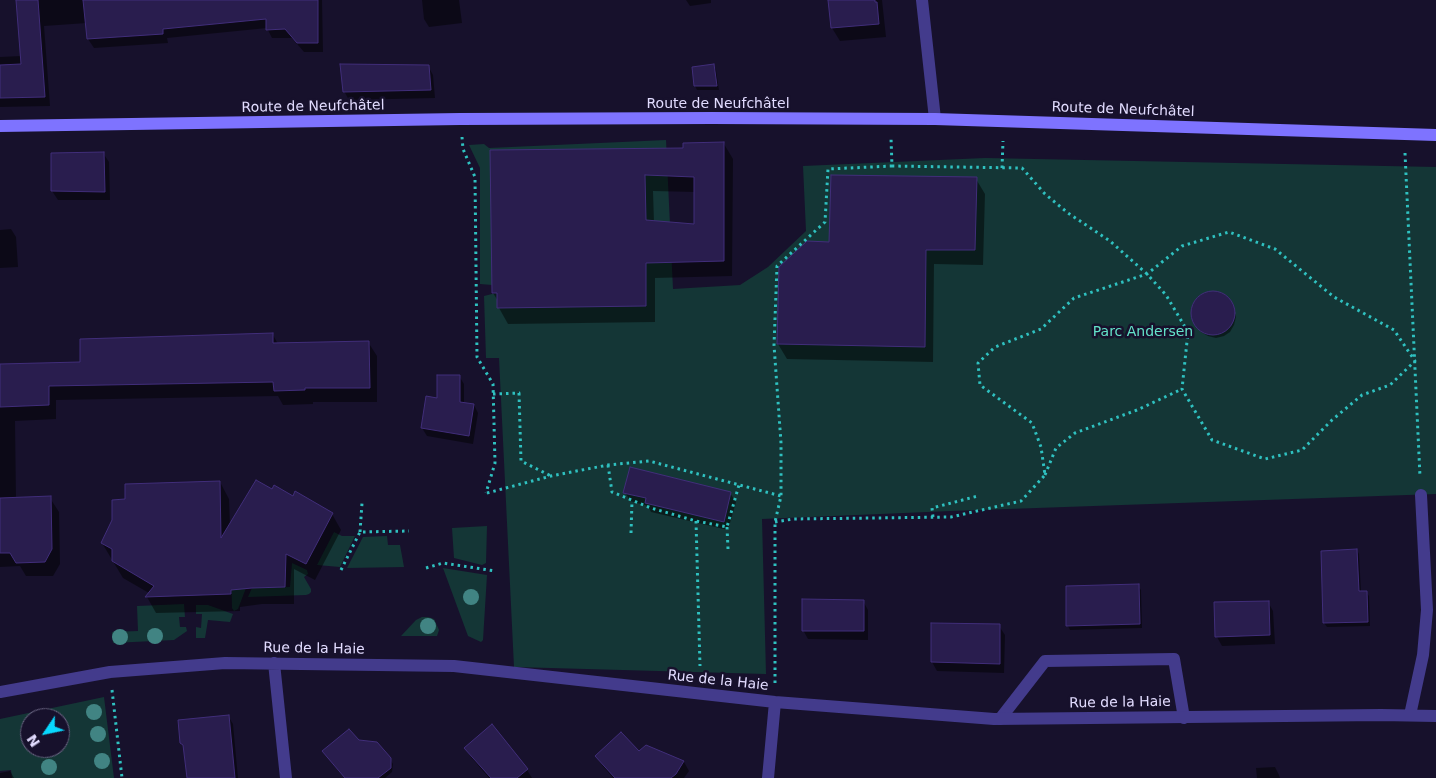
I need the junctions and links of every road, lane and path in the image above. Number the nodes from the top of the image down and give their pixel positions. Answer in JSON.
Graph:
{"nodes":[{"id":1,"x":922,"y":0,"type":"edge"},
{"id":2,"x":460,"y":119,"type":"junction"},
{"id":3,"x":891,"y":119,"type":"junction"},
{"id":4,"x":935,"y":119,"type":"junction"},
{"id":5,"x":1003,"y":121,"type":"junction"},
{"id":6,"x":0,"y":126,"type":"edge"},
{"id":7,"x":1404,"y":134,"type":"junction"},
{"id":8,"x":1436,"y":135,"type":"edge"},
{"id":9,"x":892,"y":166,"type":"junction"},
{"id":10,"x":1002,"y":168,"type":"junction"},
{"id":11,"x":1147,"y":274,"type":"junction"},
{"id":12,"x":1415,"y":360,"type":"junction"},
{"id":13,"x":1182,"y":389,"type":"junction"},
{"id":14,"x":493,"y":394,"type":"junction"},
{"id":15,"x":608,"y":465,"type":"junction"},
{"id":16,"x":1045,"y":475,"type":"junction"},
{"id":17,"x":551,"y":476,"type":"junction"},
{"id":18,"x":739,"y":485,"type":"junction"},
{"id":19,"x":1421,"y":495,"type":"joint"},
{"id":20,"x":781,"y":496,"type":"junction"},
{"id":21,"x":978,"y":496,"type":"dead end"},
{"id":22,"x":632,"y":500,"type":"junction"},
{"id":23,"x":362,"y":503,"type":"dead end"},
{"id":24,"x":933,"y":518,"type":"junction"},
{"id":25,"x":696,"y":521,"type":"junction"},
{"id":26,"x":775,"y":522,"type":"junction"},
{"id":27,"x":727,"y":527,"type":"junction"},
{"id":28,"x":409,"y":531,"type":"dead end"},
{"id":29,"x":360,"y":532,"type":"junction"},
{"id":30,"x":631,"y":533,"type":"dead end"},
{"id":31,"x":728,"y":549,"type":"dead end"},
{"id":32,"x":426,"y":568,"type":"dead end"},
{"id":33,"x":341,"y":570,"type":"dead end"},
{"id":34,"x":495,"y":571,"type":"dead end"},
{"id":35,"x":274,"y":663,"type":"junction"},
{"id":36,"x":700,"y":666,"type":"dead end"},
{"id":37,"x":110,"y":672,"type":"junction"},
{"id":38,"x":0,"y":692,"type":"edge"},
{"id":39,"x":775,"y":702,"type":"junction"},
{"id":40,"x":1410,"y":715,"type":"junction"},
{"id":41,"x":1436,"y":716,"type":"edge"},
{"id":42,"x":1184,"y":718,"type":"junction"},
{"id":43,"x":1000,"y":720,"type":"junction"},
{"id":44,"x":122,"y":778,"type":"edge"},
{"id":45,"x":286,"y":778,"type":"edge"},
{"id":46,"x":768,"y":778,"type":"edge"}],
"edges":[{"from":1,"to":4,"type":"street"},
{"from":2,"to":3,"type":"main road","name":"Route de Neufchâtel"},
{"from":2,"to":6,"type":"main road","name":"Route de Neufchâtel"},
{"from":2,"to":14,"type":"path"},
{"from":3,"to":4,"type":"main road","name":"Route de Neufchâtel"},
{"from":3,"to":9,"type":"path"},
{"from":4,"to":5,"type":"main road","name":"Route de Neufchâtel"},
{"from":5,"to":7,"type":"main road","name":"Route de Neufchâtel"},
{"from":5,"to":10,"type":"path"},
{"from":7,"to":8,"type":"main road","name":"Route de Neufchâtel"},
{"from":7,"to":12,"type":"path"},
{"from":9,"to":10,"type":"path"},
{"from":9,"to":20,"type":"path"},
{"from":10,"to":11,"type":"path"},
{"from":11,"to":12,"type":"path"},
{"from":11,"to":13,"type":"path"},
{"from":11,"to":16,"type":"path"},
{"from":12,"to":13,"type":"path"},
{"from":12,"to":19,"type":"path"},
{"from":13,"to":16,"type":"path"},
{"from":14,"to":17,"type":"path"},
{"from":14,"to":17,"type":"path"},
{"from":15,"to":17,"type":"path"},
{"from":15,"to":18,"type":"path"},
{"from":15,"to":22,"type":"path"},
{"from":16,"to":24,"type":"path"},
{"from":18,"to":20,"type":"path"},
{"from":18,"to":27,"type":"path"},
{"from":19,"to":40,"type":"street"},
{"from":20,"to":26,"type":"path"},
{"from":21,"to":24,"type":"path"},
{"from":22,"to":25,"type":"path"},
{"from":22,"to":30,"type":"path"},
{"from":23,"to":29,"type":"path"},
{"from":24,"to":26,"type":"path"},
{"from":25,"to":27,"type":"path"},
{"from":25,"to":36,"type":"path"},
{"from":26,"to":39,"type":"path"},
{"from":27,"to":31,"type":"path"},
{"from":28,"to":29,"type":"path"},
{"from":29,"to":33,"type":"path"},
{"from":32,"to":34,"type":"path"},
{"from":35,"to":37,"type":"street","name":"Rue de la Haie"},
{"from":35,"to":39,"type":"street","name":"Rue de la Haie"},
{"from":35,"to":45,"type":"street"},
{"from":37,"to":38,"type":"street","name":"Rue de la Haie"},
{"from":37,"to":44,"type":"path"},
{"from":39,"to":43,"type":"street","name":"Rue de la Haie"},
{"from":39,"to":46,"type":"street"},
{"from":40,"to":41,"type":"street","name":"Rue de la Haie"},
{"from":40,"to":42,"type":"street","name":"Rue de la Haie"},
{"from":42,"to":43,"type":"street","name":"Rue de la Haie"},
{"from":42,"to":43,"type":"street"}]}
